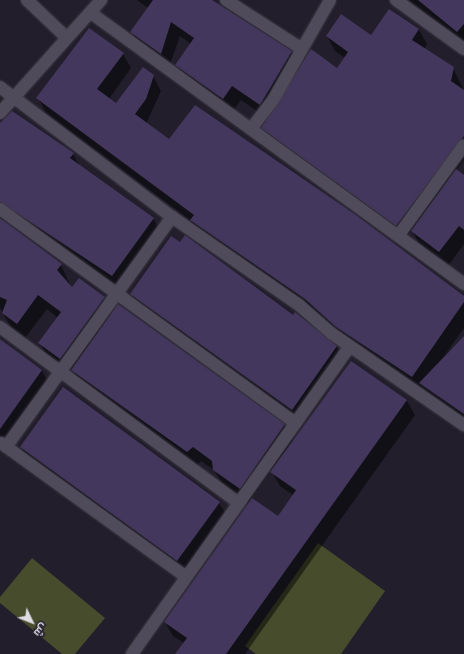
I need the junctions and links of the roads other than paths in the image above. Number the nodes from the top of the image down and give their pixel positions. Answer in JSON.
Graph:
{"nodes":[{"id":1,"x":27,"y":0,"type":"edge"},
{"id":2,"x":101,"y":0,"type":"edge"},
{"id":3,"x":226,"y":0,"type":"edge"},
{"id":4,"x":330,"y":0,"type":"edge"},
{"id":5,"x":396,"y":0,"type":"edge"},
{"id":6,"x":91,"y":14,"type":"junction"},
{"id":7,"x":66,"y":37,"type":"junction"},
{"id":8,"x":302,"y":49,"type":"junction"},
{"id":9,"x":464,"y":49,"type":"edge"},
{"id":10,"x":0,"y":87,"type":"edge"},
{"id":11,"x":12,"y":98,"type":"junction"},
{"id":12,"x":0,"y":113,"type":"edge"},
{"id":13,"x":251,"y":129,"type":"junction"},
{"id":14,"x":464,"y":145,"type":"edge"},
{"id":15,"x":0,"y":209,"type":"edge"},
{"id":16,"x":172,"y":218,"type":"junction"},
{"id":17,"x":398,"y":236,"type":"junction"},
{"id":18,"x":464,"y":284,"type":"edge"},
{"id":19,"x":118,"y":295,"type":"junction"},
{"id":20,"x":0,"y":328,"type":"edge"},
{"id":21,"x":350,"y":346,"type":"junction"},
{"id":22,"x":62,"y":373,"type":"junction"},
{"id":23,"x":296,"y":423,"type":"junction"},
{"id":24,"x":464,"y":426,"type":"edge"},
{"id":25,"x":3,"y":445,"type":"edge"},
{"id":26,"x":239,"y":503,"type":"junction"},
{"id":27,"x":186,"y":577,"type":"junction"},
{"id":28,"x":132,"y":654,"type":"edge"}],
"edges":[{"from":1,"to":7,"type":"street"},
{"from":2,"to":6,"type":"street"},
{"from":3,"to":8,"type":"street"},
{"from":4,"to":8,"type":"street"},
{"from":5,"to":9,"type":"street"},
{"from":6,"to":7,"type":"street"},
{"from":6,"to":13,"type":"street"},
{"from":7,"to":11,"type":"street"},
{"from":8,"to":13,"type":"street"},
{"from":10,"to":11,"type":"street"},
{"from":11,"to":12,"type":"street"},
{"from":11,"to":16,"type":"street"},
{"from":13,"to":17,"type":"street"},
{"from":14,"to":17,"type":"street"},
{"from":15,"to":19,"type":"street"},
{"from":16,"to":19,"type":"street"},
{"from":16,"to":21,"type":"street"},
{"from":17,"to":18,"type":"street"},
{"from":19,"to":22,"type":"street"},
{"from":19,"to":23,"type":"street"},
{"from":20,"to":22,"type":"street"},
{"from":21,"to":23,"type":"street"},
{"from":21,"to":24,"type":"street"},
{"from":22,"to":25,"type":"street"},
{"from":22,"to":26,"type":"street"},
{"from":23,"to":26,"type":"street"},
{"from":25,"to":27,"type":"street"},
{"from":26,"to":27,"type":"street"},
{"from":27,"to":28,"type":"street"}]}
